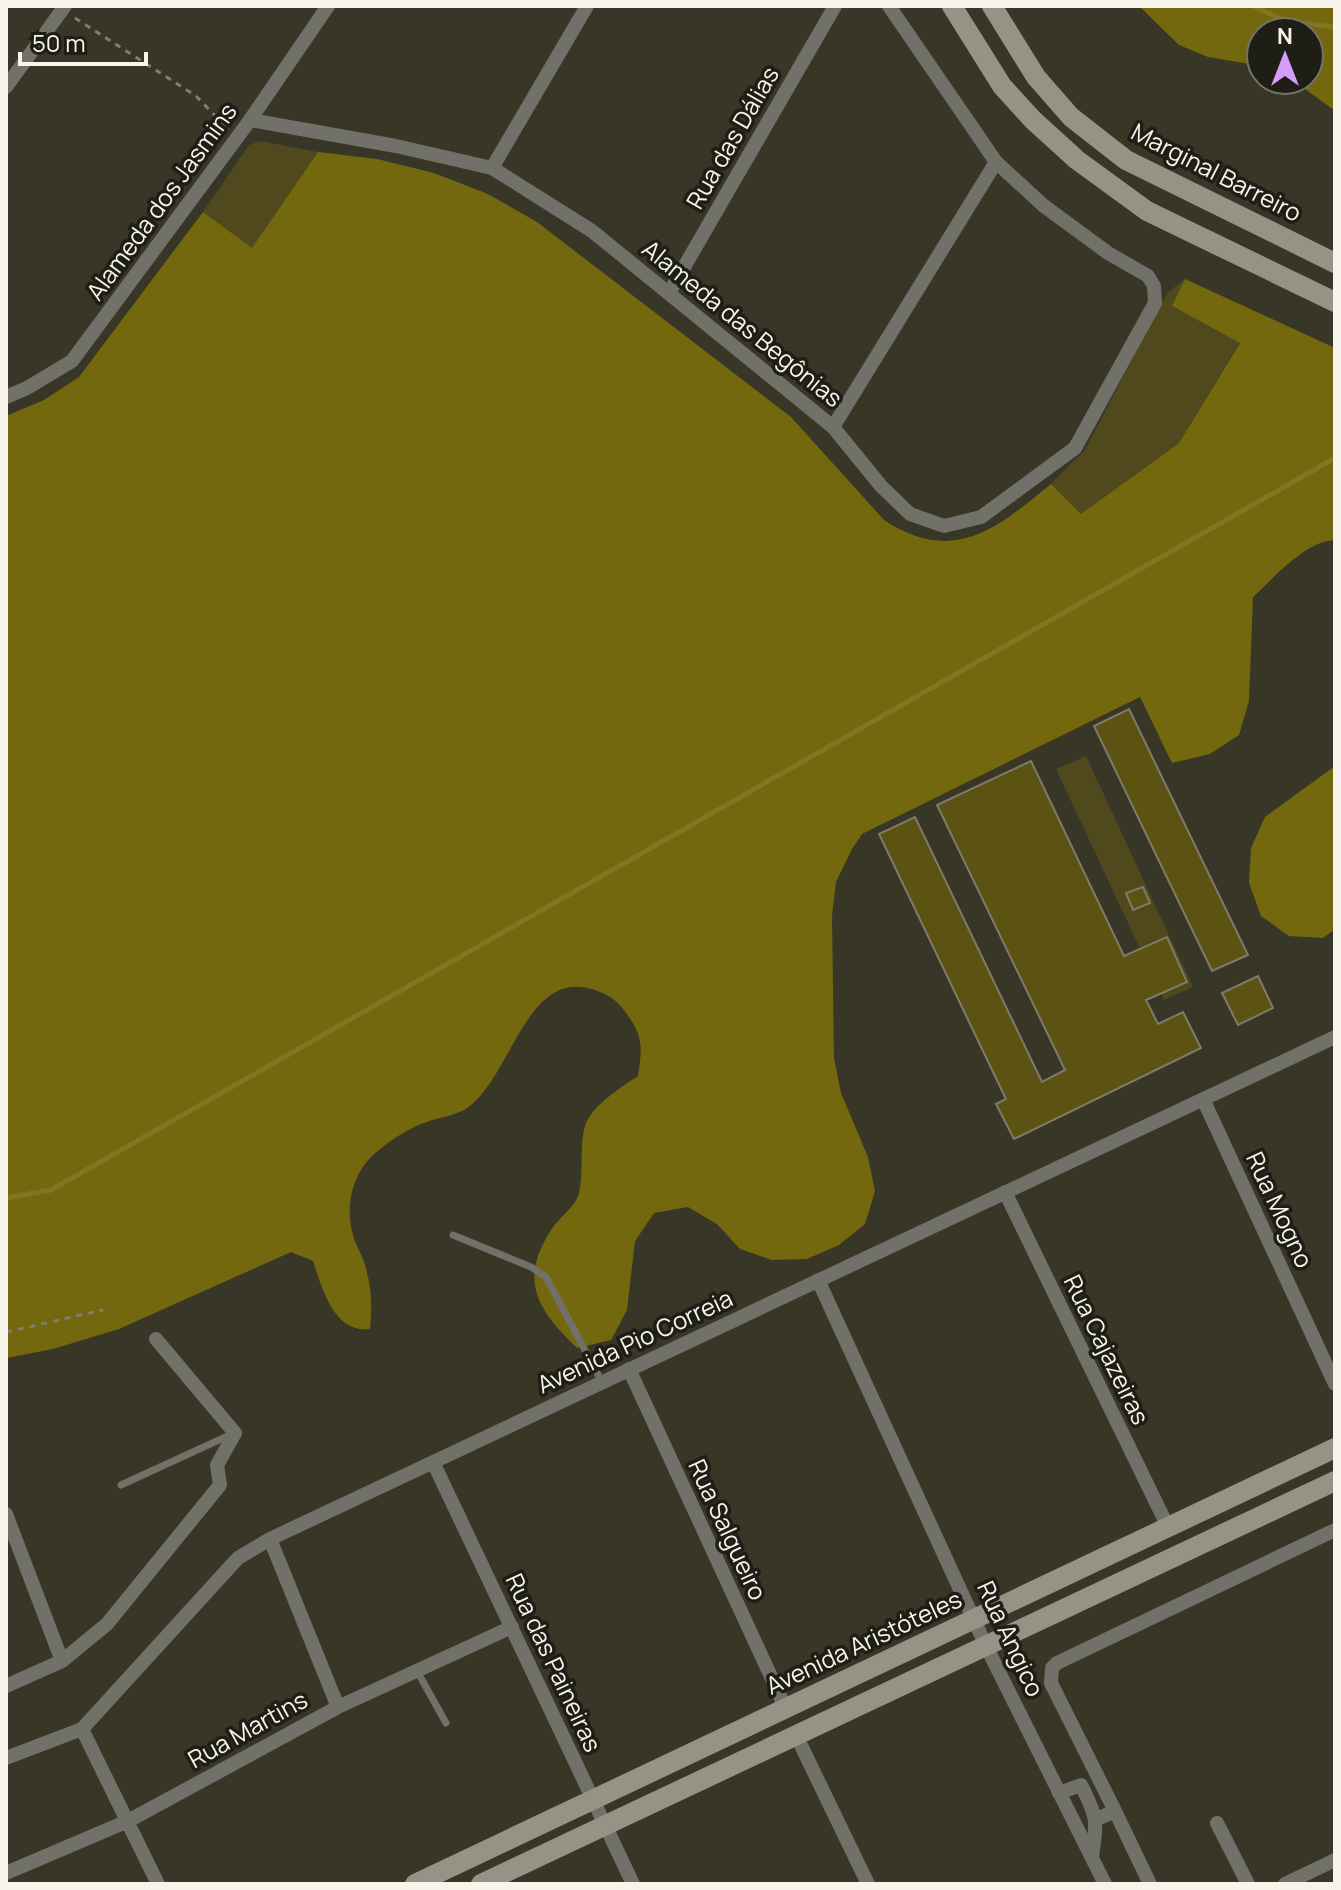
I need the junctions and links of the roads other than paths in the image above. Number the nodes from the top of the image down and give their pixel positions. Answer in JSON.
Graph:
{"nodes":[{"id":1,"x":328,"y":6,"type":"edge"},
{"id":2,"x":587,"y":6,"type":"edge"},
{"id":3,"x":835,"y":6,"type":"edge"},
{"id":4,"x":889,"y":6,"type":"edge"},
{"id":5,"x":952,"y":6,"type":"edge"},
{"id":6,"x":992,"y":6,"type":"edge"},
{"id":7,"x":63,"y":8,"type":"edge"},
{"id":8,"x":6,"y":87,"type":"edge"},
{"id":9,"x":250,"y":120,"type":"junction"},
{"id":10,"x":996,"y":162,"type":"junction"},
{"id":11,"x":492,"y":168,"type":"junction"},
{"id":12,"x":1335,"y":263,"type":"edge"},
{"id":13,"x":669,"y":293,"type":"junction"},
{"id":14,"x":1335,"y":302,"type":"edge"},
{"id":15,"x":6,"y":397,"type":"edge"},
{"id":16,"x":833,"y":427,"type":"junction"},
{"id":17,"x":1335,"y":1037,"type":"edge"},
{"id":18,"x":1203,"y":1099,"type":"junction"},
{"id":19,"x":1005,"y":1192,"type":"junction"},
{"id":20,"x":453,"y":1235,"type":"dead end"},
{"id":21,"x":818,"y":1280,"type":"junction"},
{"id":22,"x":156,"y":1339,"type":"dead end"},
{"id":23,"x":629,"y":1369,"type":"junction"},
{"id":24,"x":602,"y":1382,"type":"junction"},
{"id":25,"x":1335,"y":1384,"type":"edge"},
{"id":26,"x":235,"y":1433,"type":"junction"},
{"id":27,"x":1335,"y":1448,"type":"edge"},
{"id":28,"x":433,"y":1462,"type":"junction"},
{"id":29,"x":1335,"y":1481,"type":"edge"},
{"id":30,"x":121,"y":1485,"type":"dead end"},
{"id":31,"x":6,"y":1514,"type":"edge"},
{"id":32,"x":1168,"y":1527,"type":"junction"},
{"id":33,"x":1335,"y":1530,"type":"edge"},
{"id":34,"x":270,"y":1539,"type":"junction"},
{"id":35,"x":976,"y":1619,"type":"junction"},
{"id":36,"x":512,"y":1627,"type":"junction"},
{"id":37,"x":986,"y":1646,"type":"junction"},
{"id":38,"x":62,"y":1661,"type":"junction"},
{"id":39,"x":417,"y":1671,"type":"junction"},
{"id":40,"x":6,"y":1686,"type":"edge"},
{"id":41,"x":338,"y":1707,"type":"junction"},
{"id":42,"x":786,"y":1709,"type":"junction"},
{"id":43,"x":446,"y":1723,"type":"dead end"},
{"id":44,"x":82,"y":1729,"type":"junction"},
{"id":45,"x":796,"y":1735,"type":"junction"},
{"id":46,"x":6,"y":1758,"type":"edge"},
{"id":47,"x":1098,"y":1778,"type":"junction"},
{"id":48,"x":1081,"y":1785,"type":"junction"},
{"id":49,"x":1059,"y":1793,"type":"junction"},
{"id":50,"x":594,"y":1800,"type":"junction"},
{"id":51,"x":1115,"y":1811,"type":"junction"},
{"id":52,"x":1097,"y":1819,"type":"junction"},
{"id":53,"x":128,"y":1821,"type":"junction"},
{"id":54,"x":1217,"y":1823,"type":"dead end"},
{"id":55,"x":605,"y":1825,"type":"junction"},
{"id":56,"x":1092,"y":1857,"type":"junction"},
{"id":57,"x":1335,"y":1860,"type":"edge"},
{"id":58,"x":6,"y":1873,"type":"edge"},
{"id":59,"x":158,"y":1884,"type":"edge"},
{"id":60,"x":415,"y":1884,"type":"edge"},
{"id":61,"x":481,"y":1884,"type":"edge"},
{"id":62,"x":633,"y":1884,"type":"edge"},
{"id":63,"x":868,"y":1884,"type":"edge"},
{"id":64,"x":1105,"y":1884,"type":"edge"},
{"id":65,"x":1150,"y":1884,"type":"edge"},
{"id":66,"x":1248,"y":1884,"type":"edge"},
{"id":67,"x":1285,"y":1884,"type":"edge"}],
"edges":[{"from":1,"to":9,"type":"street","name":"Alameda dos Jasmins"},
{"from":2,"to":11,"type":"street"},
{"from":3,"to":13,"type":"street","name":"Rua das Dálias"},
{"from":4,"to":10,"type":"street"},
{"from":5,"to":14,"type":"street"},
{"from":6,"to":12,"type":"street","name":"Marginal Barreiro"},
{"from":7,"to":8,"type":"street"},
{"from":9,"to":11,"type":"street","name":"Alameda das Begônias"},
{"from":9,"to":15,"type":"street","name":"Alameda dos Jasmins"},
{"from":10,"to":16,"type":"street"},
{"from":10,"to":16,"type":"street","name":"Alameda das Begônias"},
{"from":11,"to":13,"type":"street","name":"Alameda das Begônias"},
{"from":13,"to":16,"type":"street","name":"Alameda das Begônias"},
{"from":17,"to":18,"type":"street","name":"Avenida Pio Correia"},
{"from":18,"to":19,"type":"street","name":"Avenida Pio Correia"},
{"from":18,"to":25,"type":"street","name":"Rua Mogno"},
{"from":19,"to":21,"type":"street","name":"Avenida Pio Correia"},
{"from":19,"to":32,"type":"street","name":"Rua Cajazeiras"},
{"from":20,"to":24,"type":"lane"},
{"from":21,"to":23,"type":"street","name":"Avenida Pio Correia"},
{"from":21,"to":35,"type":"street","name":"Rua Angico"},
{"from":22,"to":26,"type":"street"},
{"from":23,"to":24,"type":"street","name":"Avenida Pio Correia"},
{"from":23,"to":42,"type":"street","name":"Rua Salgueiro"},
{"from":24,"to":28,"type":"street","name":"Avenida Pio Correia"},
{"from":26,"to":30,"type":"lane"},
{"from":26,"to":38,"type":"street"},
{"from":27,"to":32,"type":"street","name":"Avenida Aristóteles"},
{"from":28,"to":34,"type":"street","name":"Avenida Pio Correia"},
{"from":28,"to":36,"type":"street","name":"Rua das Paineiras"},
{"from":29,"to":37,"type":"street"},
{"from":31,"to":38,"type":"street"},
{"from":32,"to":35,"type":"street","name":"Avenida Aristóteles"},
{"from":33,"to":47,"type":"street"},
{"from":34,"to":41,"type":"street"},
{"from":34,"to":44,"type":"street","name":"Avenida Pio Correia"},
{"from":35,"to":37,"type":"street","name":"Rua Angico"},
{"from":35,"to":42,"type":"street","name":"Avenida Aristóteles"},
{"from":36,"to":39,"type":"street","name":"Rua Martins"},
{"from":36,"to":50,"type":"street","name":"Rua das Paineiras"},
{"from":37,"to":45,"type":"street"},
{"from":37,"to":49,"type":"street","name":"Rua Angico"},
{"from":38,"to":40,"type":"street"},
{"from":39,"to":41,"type":"street","name":"Rua Martins"},
{"from":39,"to":43,"type":"lane"},
{"from":41,"to":53,"type":"street","name":"Rua Martins"},
{"from":42,"to":50,"type":"street","name":"Avenida Aristóteles"},
{"from":44,"to":46,"type":"street","name":"Avenida Pio Correia"},
{"from":44,"to":53,"type":"street"},
{"from":45,"to":55,"type":"street"},
{"from":45,"to":63,"type":"street"},
{"from":47,"to":48,"type":"street"},
{"from":47,"to":51,"type":"street"},
{"from":48,"to":49,"type":"street"},
{"from":48,"to":52,"type":"street"},
{"from":49,"to":56,"type":"street","name":"Rua Angico"},
{"from":50,"to":55,"type":"street","name":"Rua das Paineiras"},
{"from":50,"to":60,"type":"street","name":"Avenida Aristóteles"},
{"from":51,"to":52,"type":"street"},
{"from":51,"to":65,"type":"street"},
{"from":52,"to":56,"type":"street"},
{"from":53,"to":58,"type":"street","name":"Rua Martins"},
{"from":53,"to":59,"type":"street"},
{"from":54,"to":66,"type":"street"},
{"from":55,"to":61,"type":"street"},
{"from":55,"to":62,"type":"street","name":"Rua das Paineiras"},
{"from":56,"to":64,"type":"street","name":"Rua Angico"},
{"from":57,"to":67,"type":"street"}]}
